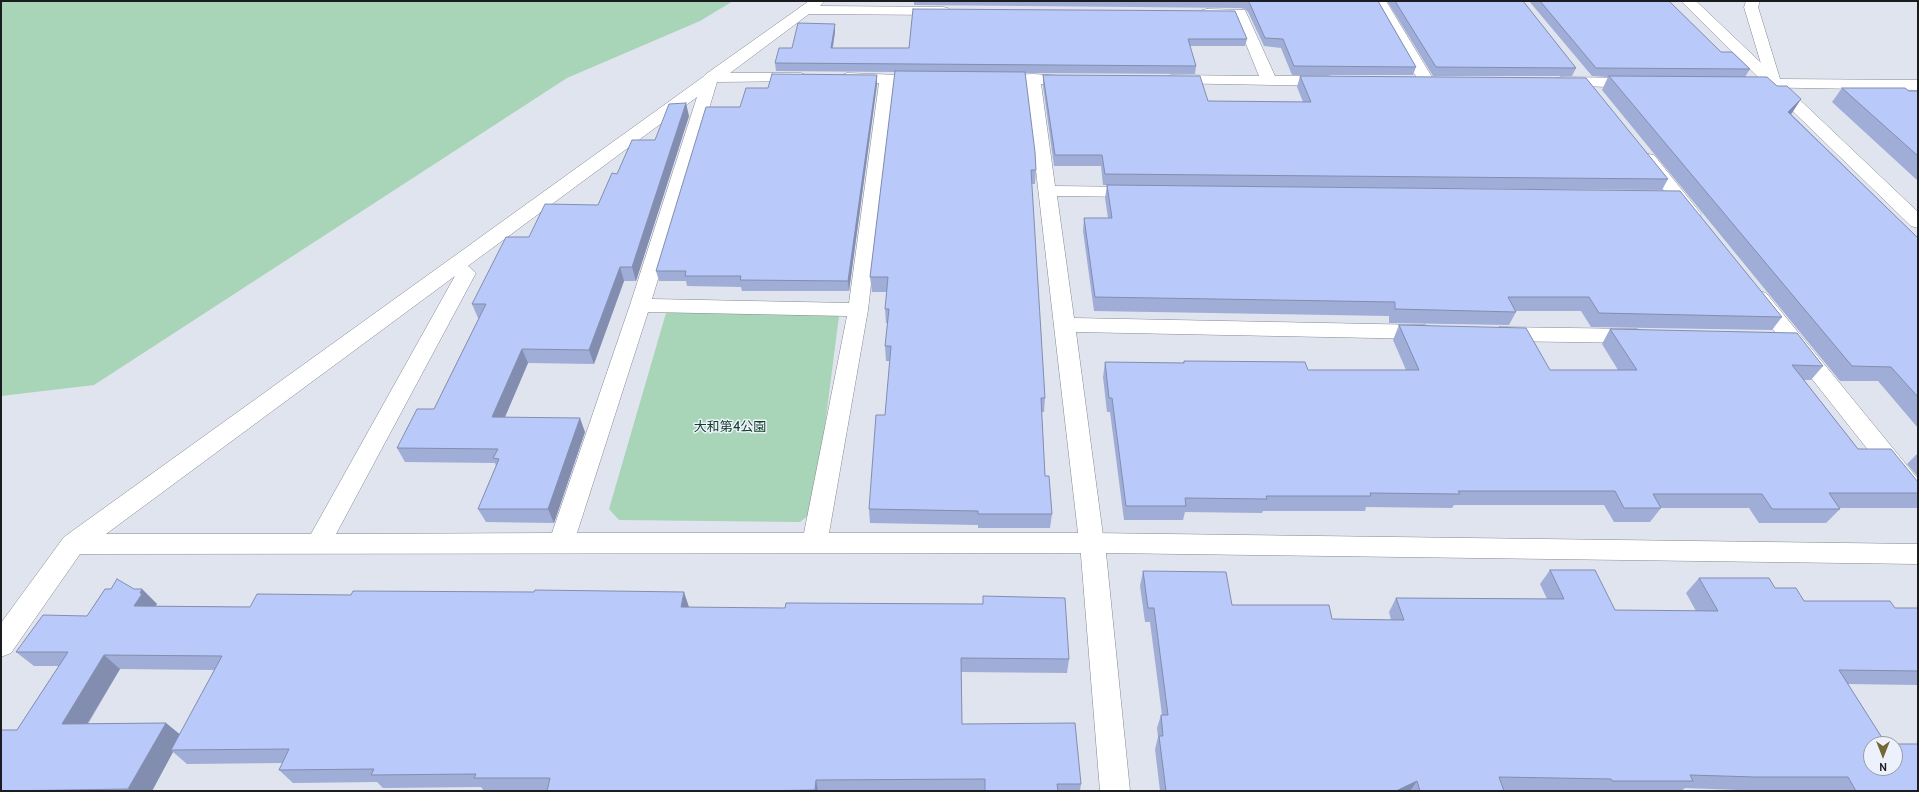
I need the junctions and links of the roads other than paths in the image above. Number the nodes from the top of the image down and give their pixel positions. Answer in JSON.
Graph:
{"nodes":[{"id":1,"x":1379,"y":1,"type":"edge"},
{"id":2,"x":1688,"y":1,"type":"edge"},
{"id":3,"x":1753,"y":1,"type":"edge"},
{"id":4,"x":811,"y":6,"type":"edge"},
{"id":5,"x":1238,"y":7,"type":"edge"},
{"id":6,"x":955,"y":11,"type":"edge"},
{"id":7,"x":1193,"y":13,"type":"edge"},
{"id":8,"x":1572,"y":65,"type":"edge"},
{"id":9,"x":711,"y":77,"type":"junction"},
{"id":10,"x":815,"y":78,"type":"edge"},
{"id":11,"x":831,"y":78,"type":"edge"},
{"id":12,"x":887,"y":78,"type":"junction"},
{"id":13,"x":941,"y":79,"type":"edge"},
{"id":14,"x":979,"y":79,"type":"edge"},
{"id":15,"x":1033,"y":79,"type":"junction"},
{"id":16,"x":1088,"y":80,"type":"edge"},
{"id":17,"x":1159,"y":80,"type":"edge"},
{"id":18,"x":1269,"y":81,"type":"junction"},
{"id":19,"x":1340,"y":81,"type":"edge"},
{"id":20,"x":1411,"y":82,"type":"edge"},
{"id":21,"x":1427,"y":82,"type":"junction"},
{"id":22,"x":1443,"y":82,"type":"edge"},
{"id":23,"x":1546,"y":82,"type":"edge"},
{"id":24,"x":1586,"y":83,"type":"junction"},
{"id":25,"x":1649,"y":83,"type":"edge"},
{"id":26,"x":1735,"y":84,"type":"edge"},
{"id":27,"x":1774,"y":84,"type":"junction"},
{"id":28,"x":1918,"y":85,"type":"edge"},
{"id":29,"x":1601,"y":101,"type":"edge"},
{"id":30,"x":1635,"y":143,"type":"edge"},
{"id":31,"x":1048,"y":191,"type":"junction"},
{"id":32,"x":1151,"y":192,"type":"edge"},
{"id":33,"x":1655,"y":198,"type":"edge"},
{"id":34,"x":1679,"y":198,"type":"junction"},
{"id":35,"x":1918,"y":222,"type":"edge"},
{"id":36,"x":1704,"y":228,"type":"edge"},
{"id":37,"x":454,"y":265,"type":"junction"},
{"id":38,"x":1748,"y":284,"type":"edge"},
{"id":39,"x":640,"y":305,"type":"junction"},
{"id":40,"x":858,"y":310,"type":"junction"},
{"id":41,"x":1065,"y":325,"type":"junction"},
{"id":42,"x":1441,"y":332,"type":"edge"},
{"id":43,"x":1480,"y":333,"type":"edge"},
{"id":44,"x":1656,"y":336,"type":"edge"},
{"id":45,"x":1768,"y":339,"type":"edge"},
{"id":46,"x":1792,"y":339,"type":"junction"},
{"id":47,"x":1918,"y":496,"type":"edge"},
{"id":48,"x":815,"y":543,"type":"junction"},
{"id":49,"x":1092,"y":543,"type":"junction"},
{"id":50,"x":73,"y":544,"type":"junction"},
{"id":51,"x":318,"y":544,"type":"junction"},
{"id":52,"x":561,"y":544,"type":"junction"},
{"id":53,"x":1918,"y":554,"type":"edge"},
{"id":54,"x":1,"y":644,"type":"edge"},
{"id":55,"x":1116,"y":791,"type":"edge"}],
"edges":[{"from":1,"to":21,"type":"street"},
{"from":2,"to":27,"type":"street"},
{"from":3,"to":27,"type":"street"},
{"from":4,"to":6,"type":"street"},
{"from":4,"to":9,"type":"street"},
{"from":5,"to":7,"type":"street"},
{"from":5,"to":18,"type":"street"},
{"from":8,"to":24,"type":"street"},
{"from":9,"to":10,"type":"street"},
{"from":9,"to":37,"type":"street"},
{"from":9,"to":39,"type":"street"},
{"from":11,"to":12,"type":"street"},
{"from":12,"to":13,"type":"street"},
{"from":12,"to":40,"type":"street"},
{"from":14,"to":15,"type":"street"},
{"from":15,"to":16,"type":"street"},
{"from":15,"to":31,"type":"street"},
{"from":17,"to":18,"type":"street"},
{"from":18,"to":19,"type":"street"},
{"from":20,"to":21,"type":"street"},
{"from":21,"to":22,"type":"street"},
{"from":23,"to":24,"type":"street"},
{"from":24,"to":25,"type":"street"},
{"from":24,"to":29,"type":"street"},
{"from":26,"to":27,"type":"street"},
{"from":27,"to":28,"type":"street"},
{"from":27,"to":35,"type":"street"},
{"from":30,"to":34,"type":"street"},
{"from":31,"to":32,"type":"street"},
{"from":31,"to":41,"type":"street"},
{"from":33,"to":34,"type":"street"},
{"from":34,"to":36,"type":"street"},
{"from":37,"to":50,"type":"street"},
{"from":37,"to":51,"type":"street"},
{"from":38,"to":46,"type":"street"},
{"from":39,"to":40,"type":"street"},
{"from":39,"to":52,"type":"street"},
{"from":40,"to":48,"type":"street"},
{"from":41,"to":42,"type":"street"},
{"from":41,"to":49,"type":"street"},
{"from":43,"to":44,"type":"street"},
{"from":45,"to":46,"type":"street"},
{"from":46,"to":47,"type":"street"},
{"from":48,"to":49,"type":"street"},
{"from":48,"to":52,"type":"street"},
{"from":49,"to":53,"type":"street"},
{"from":49,"to":55,"type":"street"},
{"from":50,"to":51,"type":"street"},
{"from":50,"to":54,"type":"street"},
{"from":51,"to":52,"type":"street"}]}
